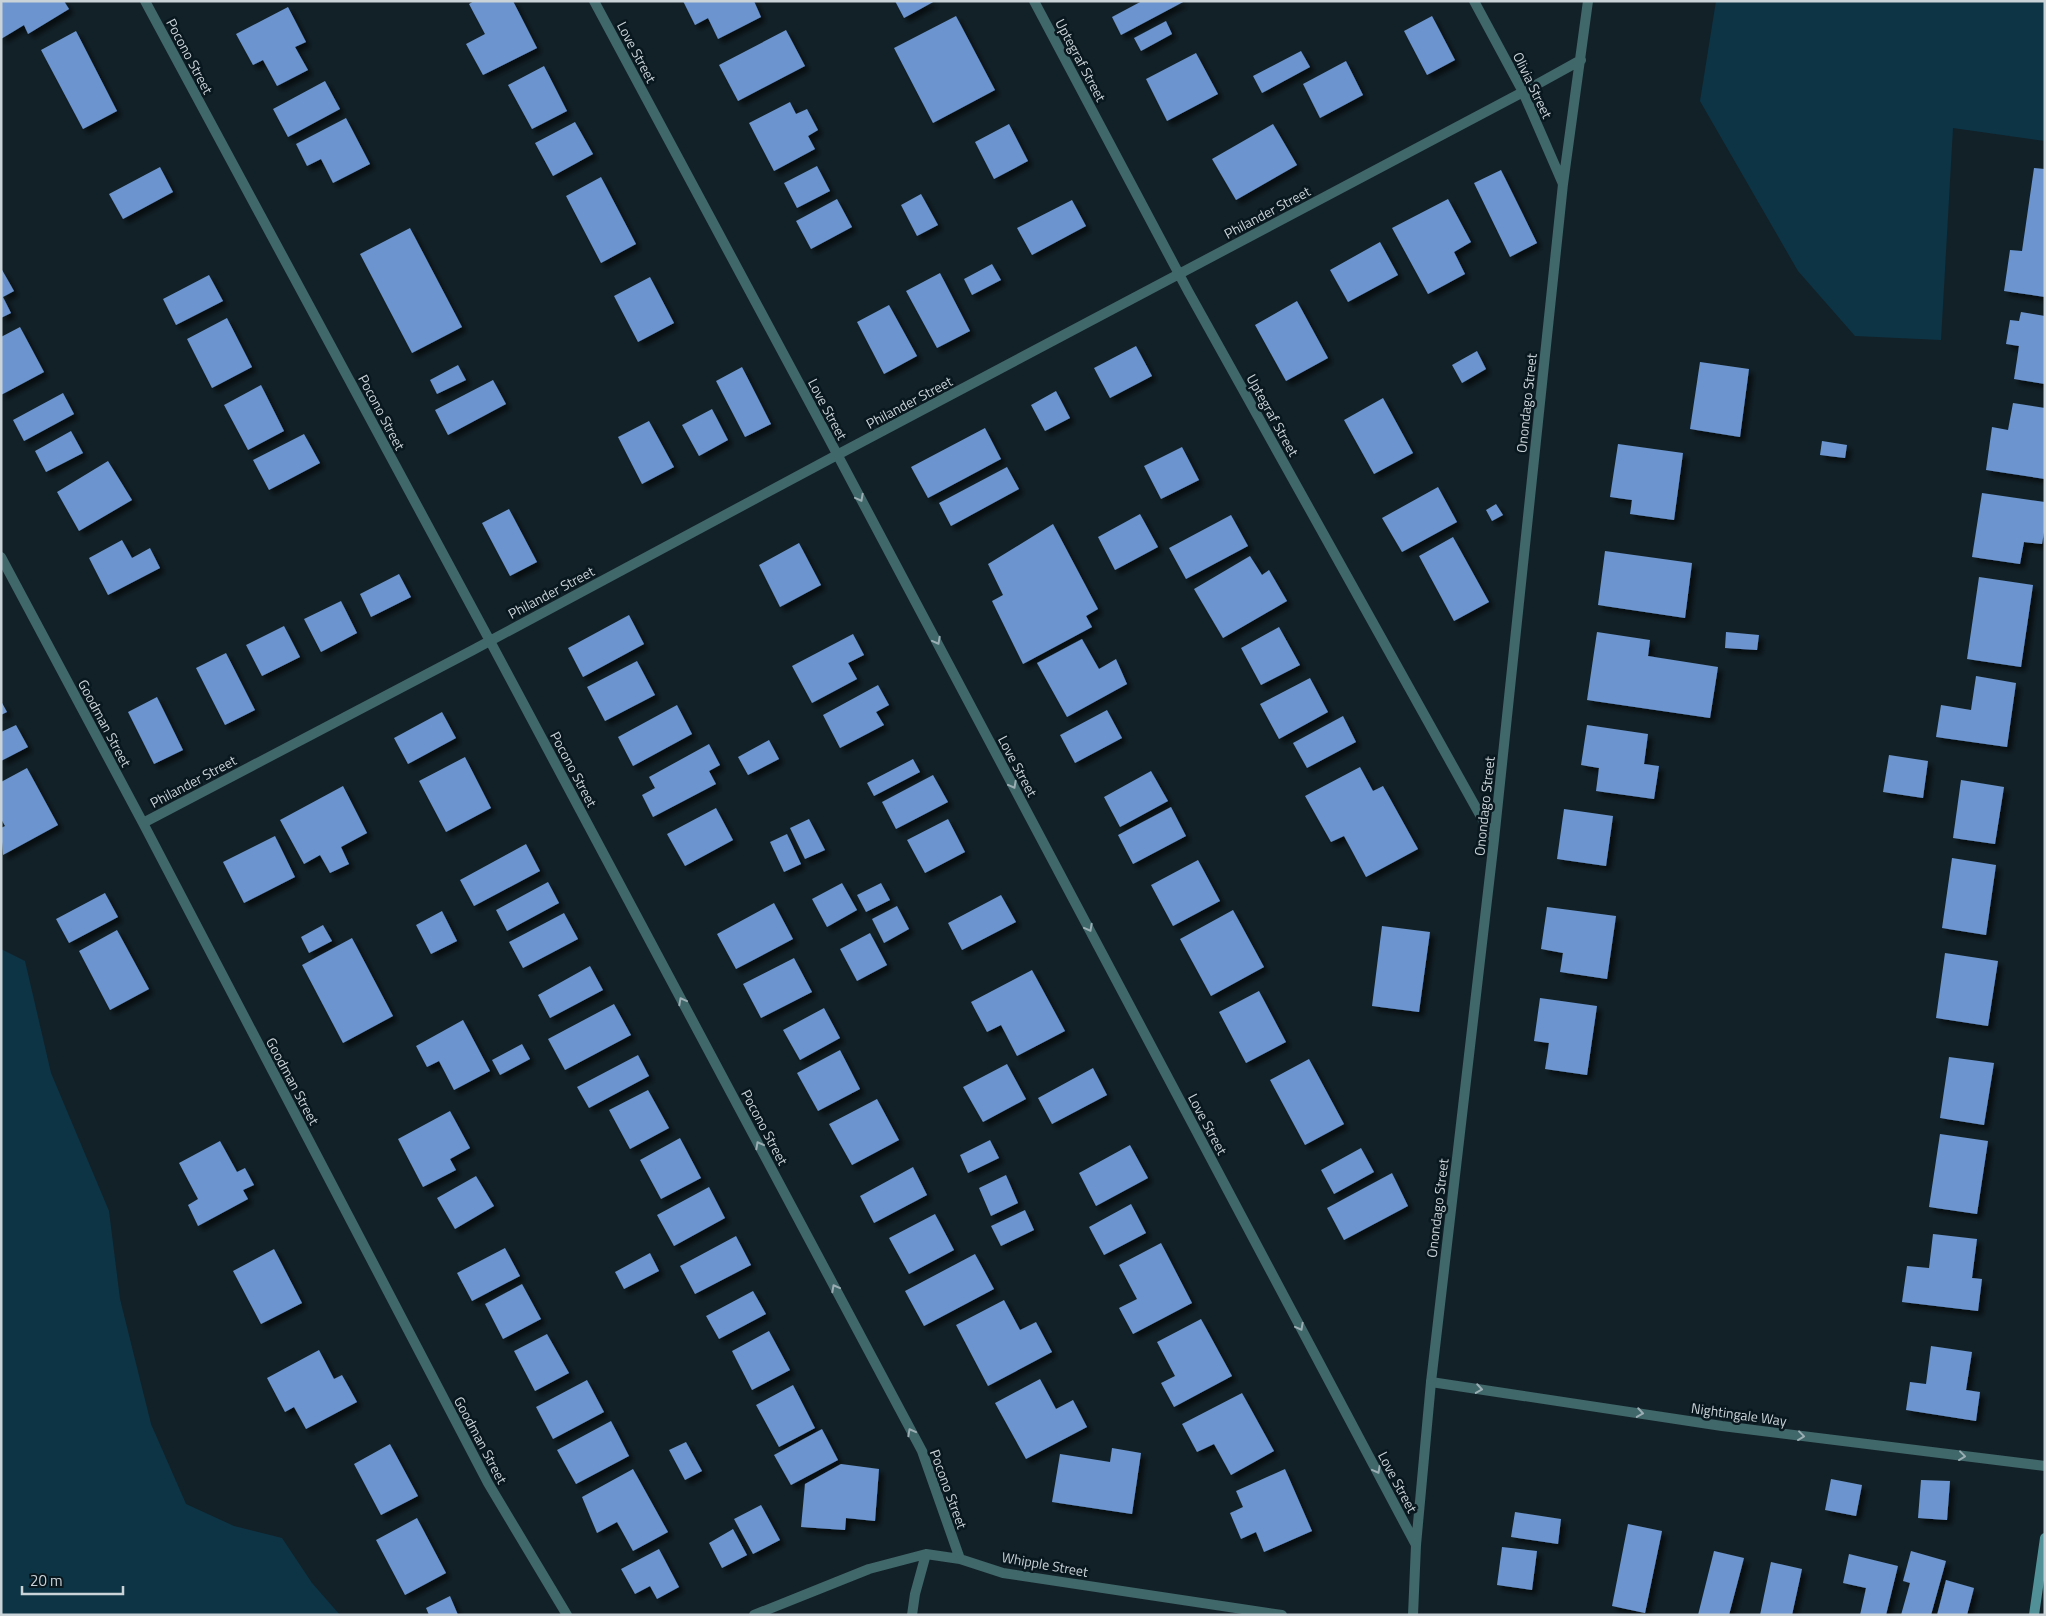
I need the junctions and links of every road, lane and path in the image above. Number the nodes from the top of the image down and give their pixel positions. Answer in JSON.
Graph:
{"nodes":[{"id":1,"x":145,"y":1,"type":"edge"},
{"id":2,"x":594,"y":1,"type":"edge"},
{"id":3,"x":1034,"y":1,"type":"edge"},
{"id":4,"x":1474,"y":1,"type":"edge"},
{"id":5,"x":1588,"y":1,"type":"edge"},
{"id":6,"x":1580,"y":60,"type":"junction"},
{"id":7,"x":1523,"y":92,"type":"junction"},
{"id":8,"x":1563,"y":184,"type":"junction"},
{"id":9,"x":1179,"y":274,"type":"junction"},
{"id":10,"x":837,"y":455,"type":"junction"},
{"id":11,"x":1,"y":557,"type":"edge"},
{"id":12,"x":490,"y":641,"type":"junction"},
{"id":13,"x":143,"y":823,"type":"junction"},
{"id":14,"x":1494,"y":840,"type":"junction"},
{"id":15,"x":1431,"y":1382,"type":"junction"},
{"id":16,"x":2045,"y":1466,"type":"edge"},
{"id":17,"x":2045,"y":1538,"type":"edge"},
{"id":18,"x":1416,"y":1545,"type":"junction"},
{"id":19,"x":926,"y":1554,"type":"junction"},
{"id":20,"x":960,"y":1559,"type":"junction"},
{"id":21,"x":567,"y":1615,"type":"edge"},
{"id":22,"x":754,"y":1615,"type":"edge"},
{"id":23,"x":912,"y":1615,"type":"edge"},
{"id":24,"x":1282,"y":1615,"type":"edge"},
{"id":25,"x":1414,"y":1615,"type":"edge"},
{"id":26,"x":2034,"y":1615,"type":"edge"}],
"edges":[{"from":1,"to":12,"type":"street","name":"Pocono Street"},
{"from":2,"to":10,"type":"street","name":"Love Street"},
{"from":3,"to":9,"type":"street","name":"Uptegraf Street"},
{"from":4,"to":7,"type":"street","name":"Olivia Street"},
{"from":5,"to":6,"type":"street","name":"Onondago Street"},
{"from":6,"to":7,"type":"street","name":"Philander Street"},
{"from":6,"to":8,"type":"street","name":"Onondago Street"},
{"from":7,"to":8,"type":"street","name":"Olivia Street"},
{"from":7,"to":9,"type":"street","name":"Philander Street"},
{"from":8,"to":14,"type":"street","name":"Onondago Street"},
{"from":9,"to":10,"type":"street","name":"Philander Street"},
{"from":9,"to":14,"type":"street","name":"Uptegraf Street"},
{"from":10,"to":12,"type":"street","name":"Philander Street"},
{"from":10,"to":18,"type":"street","name":"Love Street","one_way":true},
{"from":11,"to":13,"type":"street","name":"Goodman Street"},
{"from":12,"to":13,"type":"street","name":"Philander Street"},
{"from":20,"to":12,"type":"street","name":"Pocono Street","one_way":true},
{"from":13,"to":21,"type":"street","name":"Goodman Street"},
{"from":14,"to":15,"type":"street","name":"Onondago Street"},
{"from":15,"to":16,"type":"street","name":"Nightingale Way","one_way":true},
{"from":15,"to":18,"type":"street","name":"Onondago Street"},
{"from":17,"to":26,"type":"main road"},
{"from":18,"to":25,"type":"street","name":"Onondago Street"},
{"from":19,"to":20,"type":"street","name":"Whipple Street"},
{"from":19,"to":22,"type":"street","name":"Whipple Street"},
{"from":19,"to":23,"type":"street"},
{"from":20,"to":24,"type":"street","name":"Whipple Street"}]}
